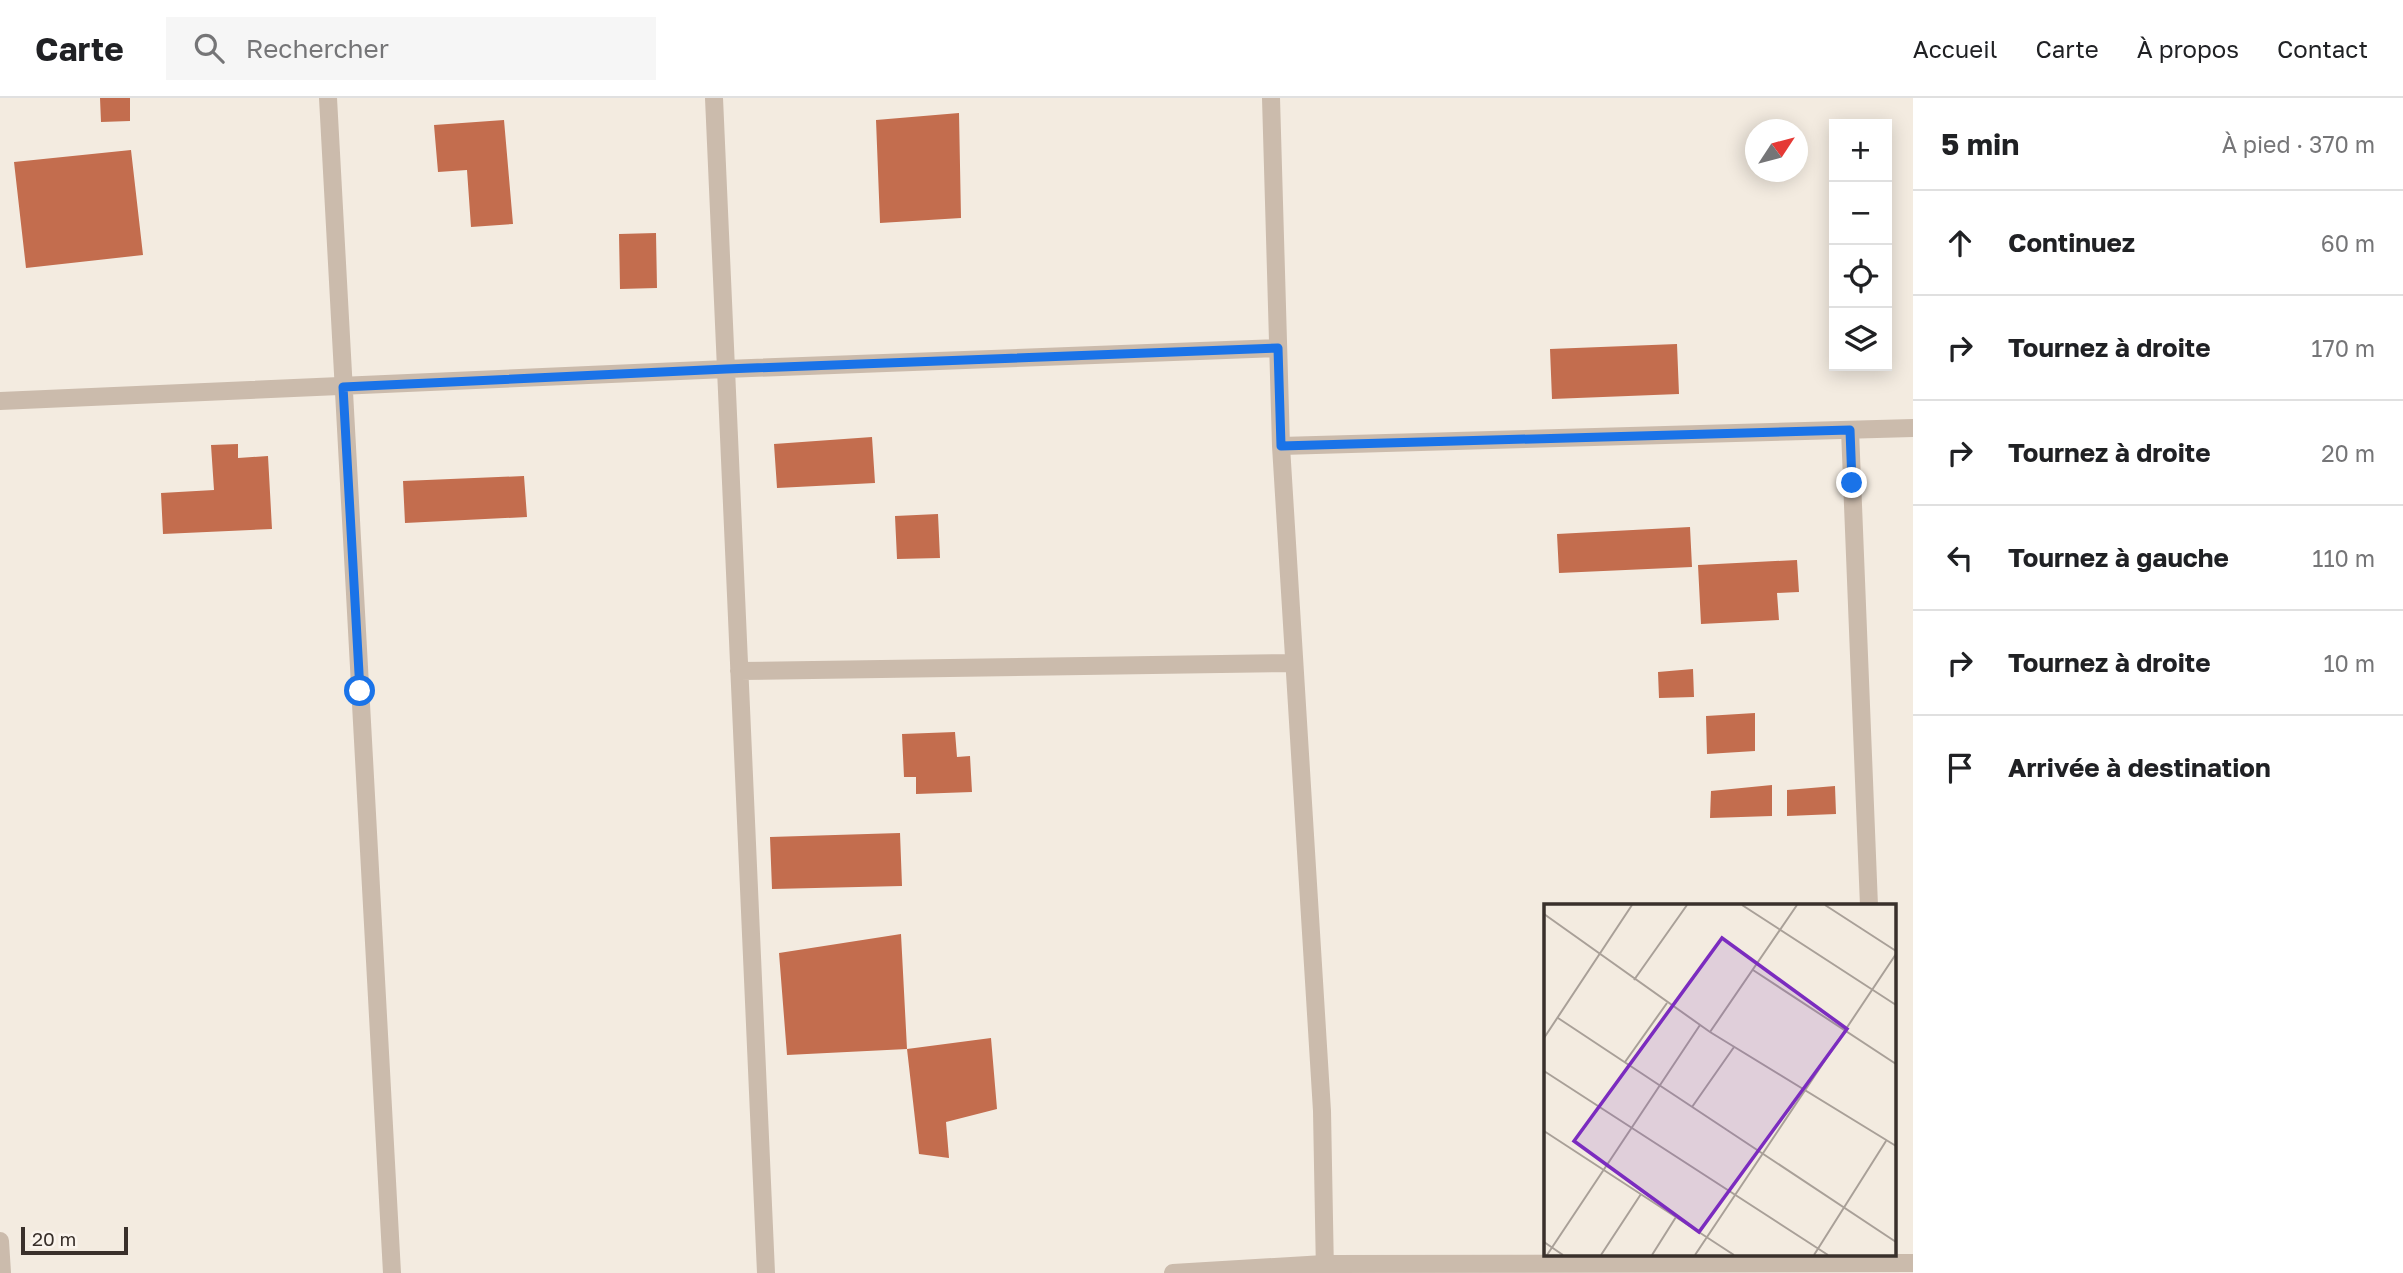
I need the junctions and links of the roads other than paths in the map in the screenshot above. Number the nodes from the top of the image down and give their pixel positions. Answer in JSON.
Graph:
{"nodes":[{"id":1,"x":328,"y":98,"type":"edge"},
{"id":2,"x":714,"y":98,"type":"edge"},
{"id":3,"x":1271,"y":98,"type":"edge"},
{"id":4,"x":1278,"y":348,"type":"junction"},
{"id":5,"x":726,"y":369,"type":"junction"},
{"id":6,"x":343,"y":387,"type":"junction"},
{"id":7,"x":0,"y":401,"type":"edge"},
{"id":8,"x":1913,"y":428,"type":"edge"},
{"id":9,"x":1850,"y":430,"type":"junction"},
{"id":10,"x":1281,"y":446,"type":"junction"},
{"id":11,"x":1294,"y":663,"type":"junction"},
{"id":12,"x":739,"y":671,"type":"junction"},
{"id":13,"x":1869,"y":904,"type":"edge"},
{"id":14,"x":0,"y":1241,"type":"edge"},
{"id":15,"x":1913,"y":1263,"type":"edge"},
{"id":16,"x":1883,"y":1264,"type":"edge"},
{"id":17,"x":1325,"y":1268,"type":"edge"},
{"id":18,"x":2,"y":1273,"type":"edge"},
{"id":19,"x":392,"y":1273,"type":"edge"},
{"id":20,"x":766,"y":1273,"type":"edge"},
{"id":21,"x":1174,"y":1273,"type":"edge"}],
"edges":[{"from":1,"to":6,"type":"street"},
{"from":2,"to":5,"type":"street"},
{"from":3,"to":4,"type":"street"},
{"from":4,"to":5,"type":"street"},
{"from":4,"to":10,"type":"street"},
{"from":5,"to":6,"type":"street"},
{"from":5,"to":12,"type":"street"},
{"from":6,"to":7,"type":"street"},
{"from":6,"to":19,"type":"street"},
{"from":8,"to":9,"type":"street"},
{"from":9,"to":10,"type":"street"},
{"from":9,"to":13,"type":"street"},
{"from":10,"to":11,"type":"street"},
{"from":11,"to":12,"type":"street"},
{"from":11,"to":17,"type":"street"},
{"from":12,"to":20,"type":"street"},
{"from":14,"to":18,"type":"street"},
{"from":15,"to":16,"type":"street"},
{"from":16,"to":17,"type":"street"},
{"from":17,"to":21,"type":"street"}]}
